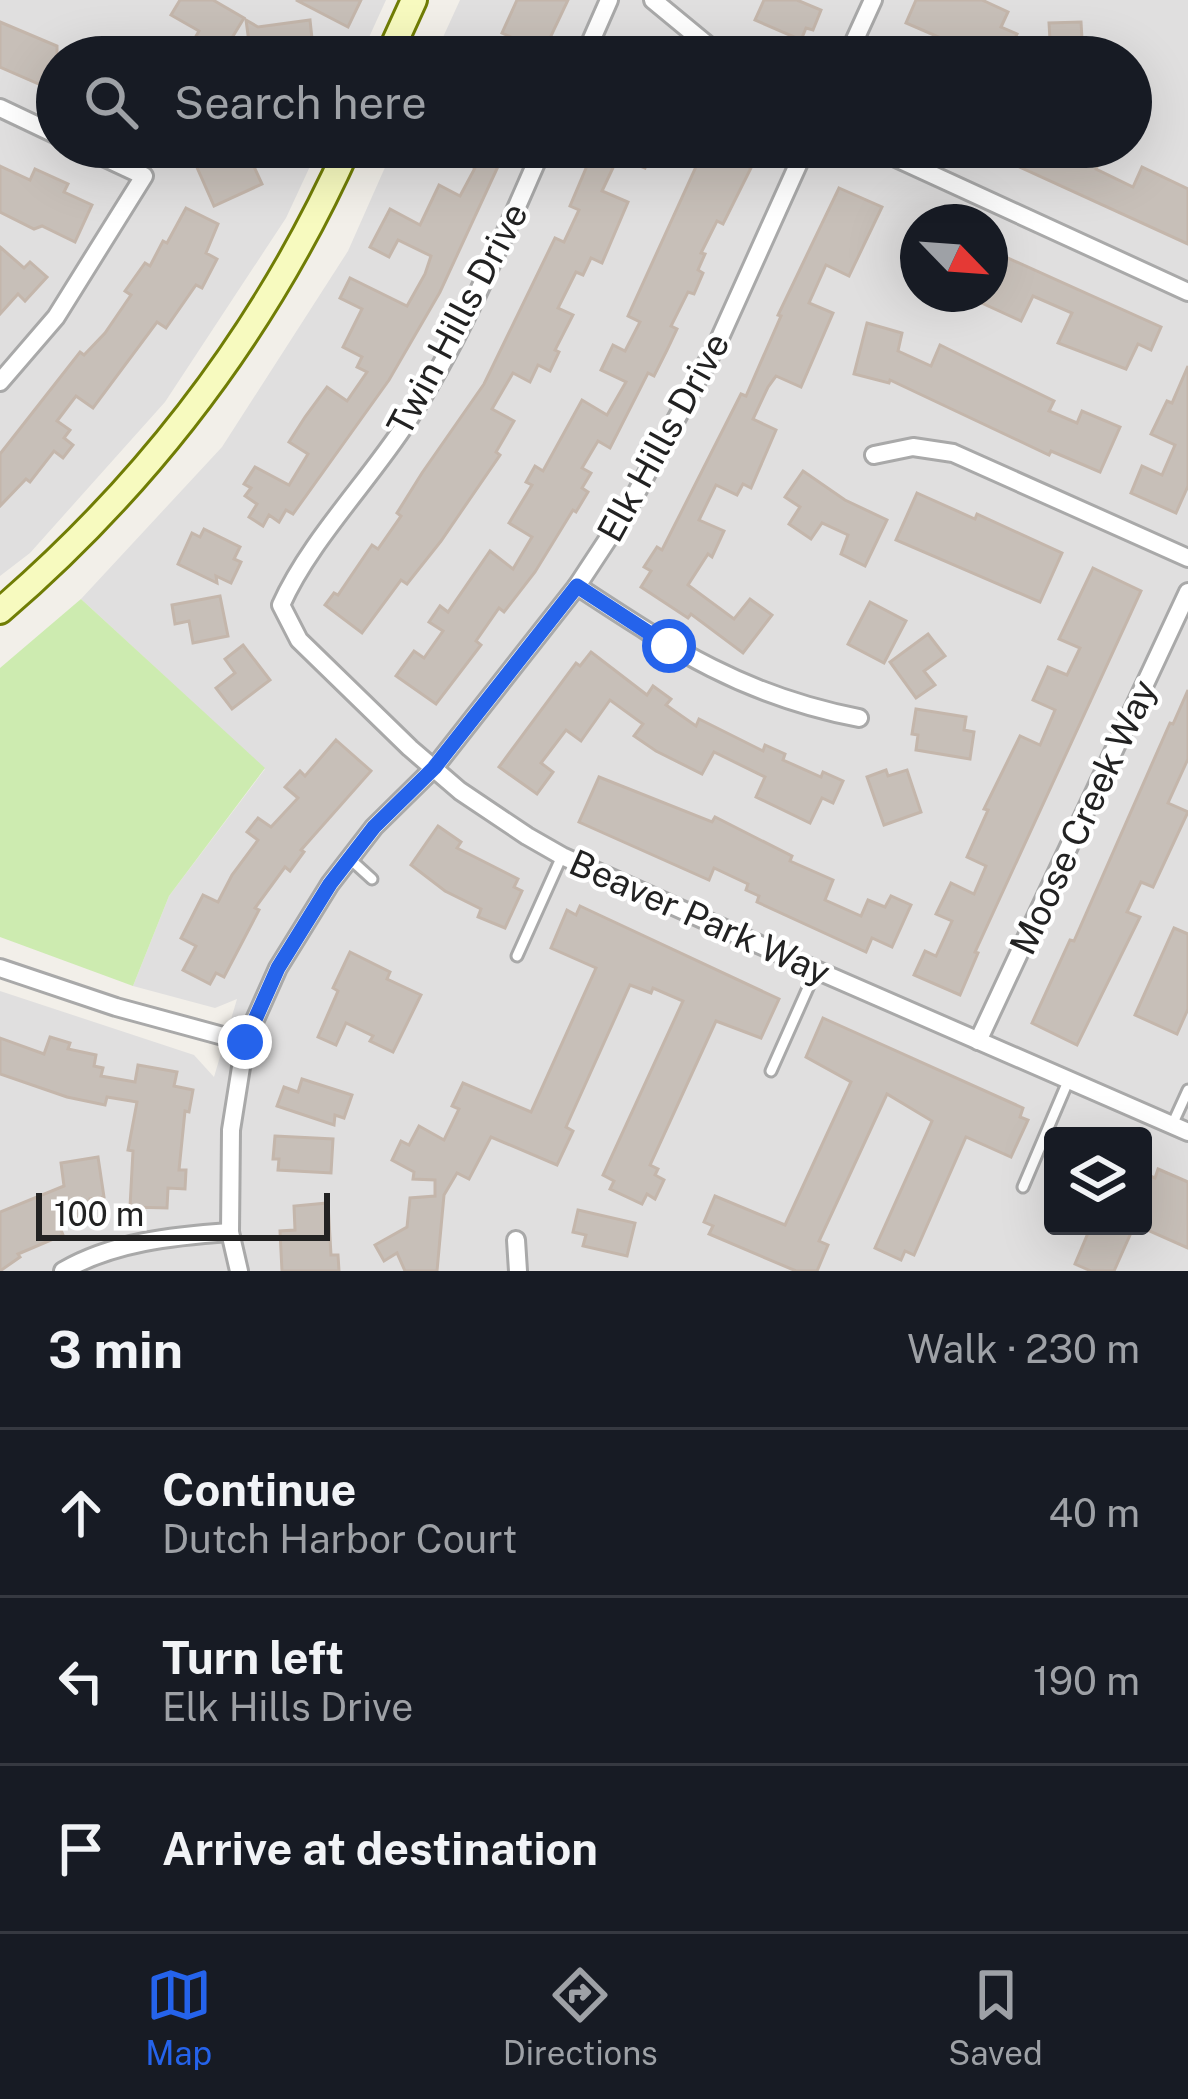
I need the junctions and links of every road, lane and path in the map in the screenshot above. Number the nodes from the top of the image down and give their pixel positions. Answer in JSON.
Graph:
{"nodes":[{"id":1,"x":414,"y":0,"type":"edge"},
{"id":2,"x":609,"y":0,"type":"edge"},
{"id":3,"x":653,"y":0,"type":"edge"},
{"id":4,"x":873,"y":0,"type":"edge"},
{"id":5,"x":398,"y":36,"type":"edge"},
{"id":6,"x":593,"y":36,"type":"edge"},
{"id":7,"x":697,"y":36,"type":"edge"},
{"id":8,"x":857,"y":36,"type":"edge"},
{"id":9,"x":0,"y":108,"type":"edge"},
{"id":10,"x":36,"y":125,"type":"edge"},
{"id":11,"x":127,"y":168,"type":"edge"},
{"id":12,"x":337,"y":168,"type":"edge"},
{"id":13,"x":534,"y":168,"type":"edge"},
{"id":14,"x":796,"y":168,"type":"edge"},
{"id":15,"x":918,"y":168,"type":"edge"},
{"id":16,"x":1188,"y":292,"type":"edge"},
{"id":17,"x":0,"y":382,"type":"edge"},
{"id":18,"x":874,"y":455,"type":"dead end"},
{"id":19,"x":1188,"y":559,"type":"edge"},
{"id":20,"x":577,"y":586,"type":"junction"},
{"id":21,"x":1188,"y":592,"type":"edge"},
{"id":22,"x":280,"y":605,"type":"joint"},
{"id":23,"x":0,"y":611,"type":"edge"},
{"id":24,"x":860,"y":718,"type":"dead end"},
{"id":25,"x":434,"y":768,"type":"junction"},
{"id":26,"x":562,"y":856,"type":"junction"},
{"id":27,"x":350,"y":859,"type":"junction"},
{"id":28,"x":372,"y":879,"type":"dead end"},
{"id":29,"x":517,"y":956,"type":"dead end"},
{"id":30,"x":0,"y":968,"type":"edge"},
{"id":31,"x":816,"y":970,"type":"junction"},
{"id":32,"x":978,"y":1041,"type":"junction"},
{"id":33,"x":245,"y":1042,"type":"junction"},
{"id":34,"x":771,"y":1071,"type":"dead end"},
{"id":35,"x":1070,"y":1079,"type":"junction"},
{"id":36,"x":1188,"y":1090,"type":"edge"},
{"id":37,"x":1180,"y":1128,"type":"edge"},
{"id":38,"x":1023,"y":1187,"type":"dead end"},
{"id":39,"x":230,"y":1232,"type":"junction"},
{"id":40,"x":516,"y":1240,"type":"dead end"},
{"id":41,"x":63,"y":1271,"type":"edge"},
{"id":42,"x":239,"y":1271,"type":"edge"},
{"id":43,"x":518,"y":1271,"type":"edge"}],
"edges":[{"from":1,"to":5,"type":"street"},
{"from":2,"to":6,"type":"street"},
{"from":3,"to":7,"type":"street"},
{"from":4,"to":8,"type":"street"},
{"from":9,"to":10,"type":"street"},
{"from":11,"to":17,"type":"street"},
{"from":12,"to":23,"type":"street"},
{"from":13,"to":22,"type":"street","name":"Twin Hills Drive"},
{"from":14,"to":20,"type":"street","name":"Elk Hills Drive"},
{"from":15,"to":16,"type":"street"},
{"from":18,"to":19,"type":"street"},
{"from":20,"to":24,"type":"street"},
{"from":20,"to":25,"type":"street","name":"Elk Hills Drive"},
{"from":21,"to":32,"type":"street","name":"Moose Creek Way"},
{"from":22,"to":25,"type":"street","name":"Beaver Park Way"},
{"from":25,"to":26,"type":"street","name":"Beaver Park Way"},
{"from":25,"to":27,"type":"street","name":"Elk Hills Drive"},
{"from":26,"to":29,"type":"lane"},
{"from":26,"to":31,"type":"street","name":"Beaver Park Way"},
{"from":27,"to":28,"type":"lane"},
{"from":27,"to":33,"type":"street","name":"Elk Hills Drive"},
{"from":30,"to":33,"type":"street"},
{"from":31,"to":32,"type":"street","name":"Beaver Park Way"},
{"from":31,"to":34,"type":"lane"},
{"from":32,"to":35,"type":"street","name":"Beaver Park Way"},
{"from":33,"to":39,"type":"street","name":"Elk Hills Drive"},
{"from":35,"to":37,"type":"street","name":"Beaver Park Way"},
{"from":35,"to":38,"type":"lane"},
{"from":36,"to":37,"type":"lane"},
{"from":39,"to":41,"type":"street"},
{"from":39,"to":42,"type":"street","name":"Elk Hills Drive"},
{"from":40,"to":43,"type":"street"}]}
